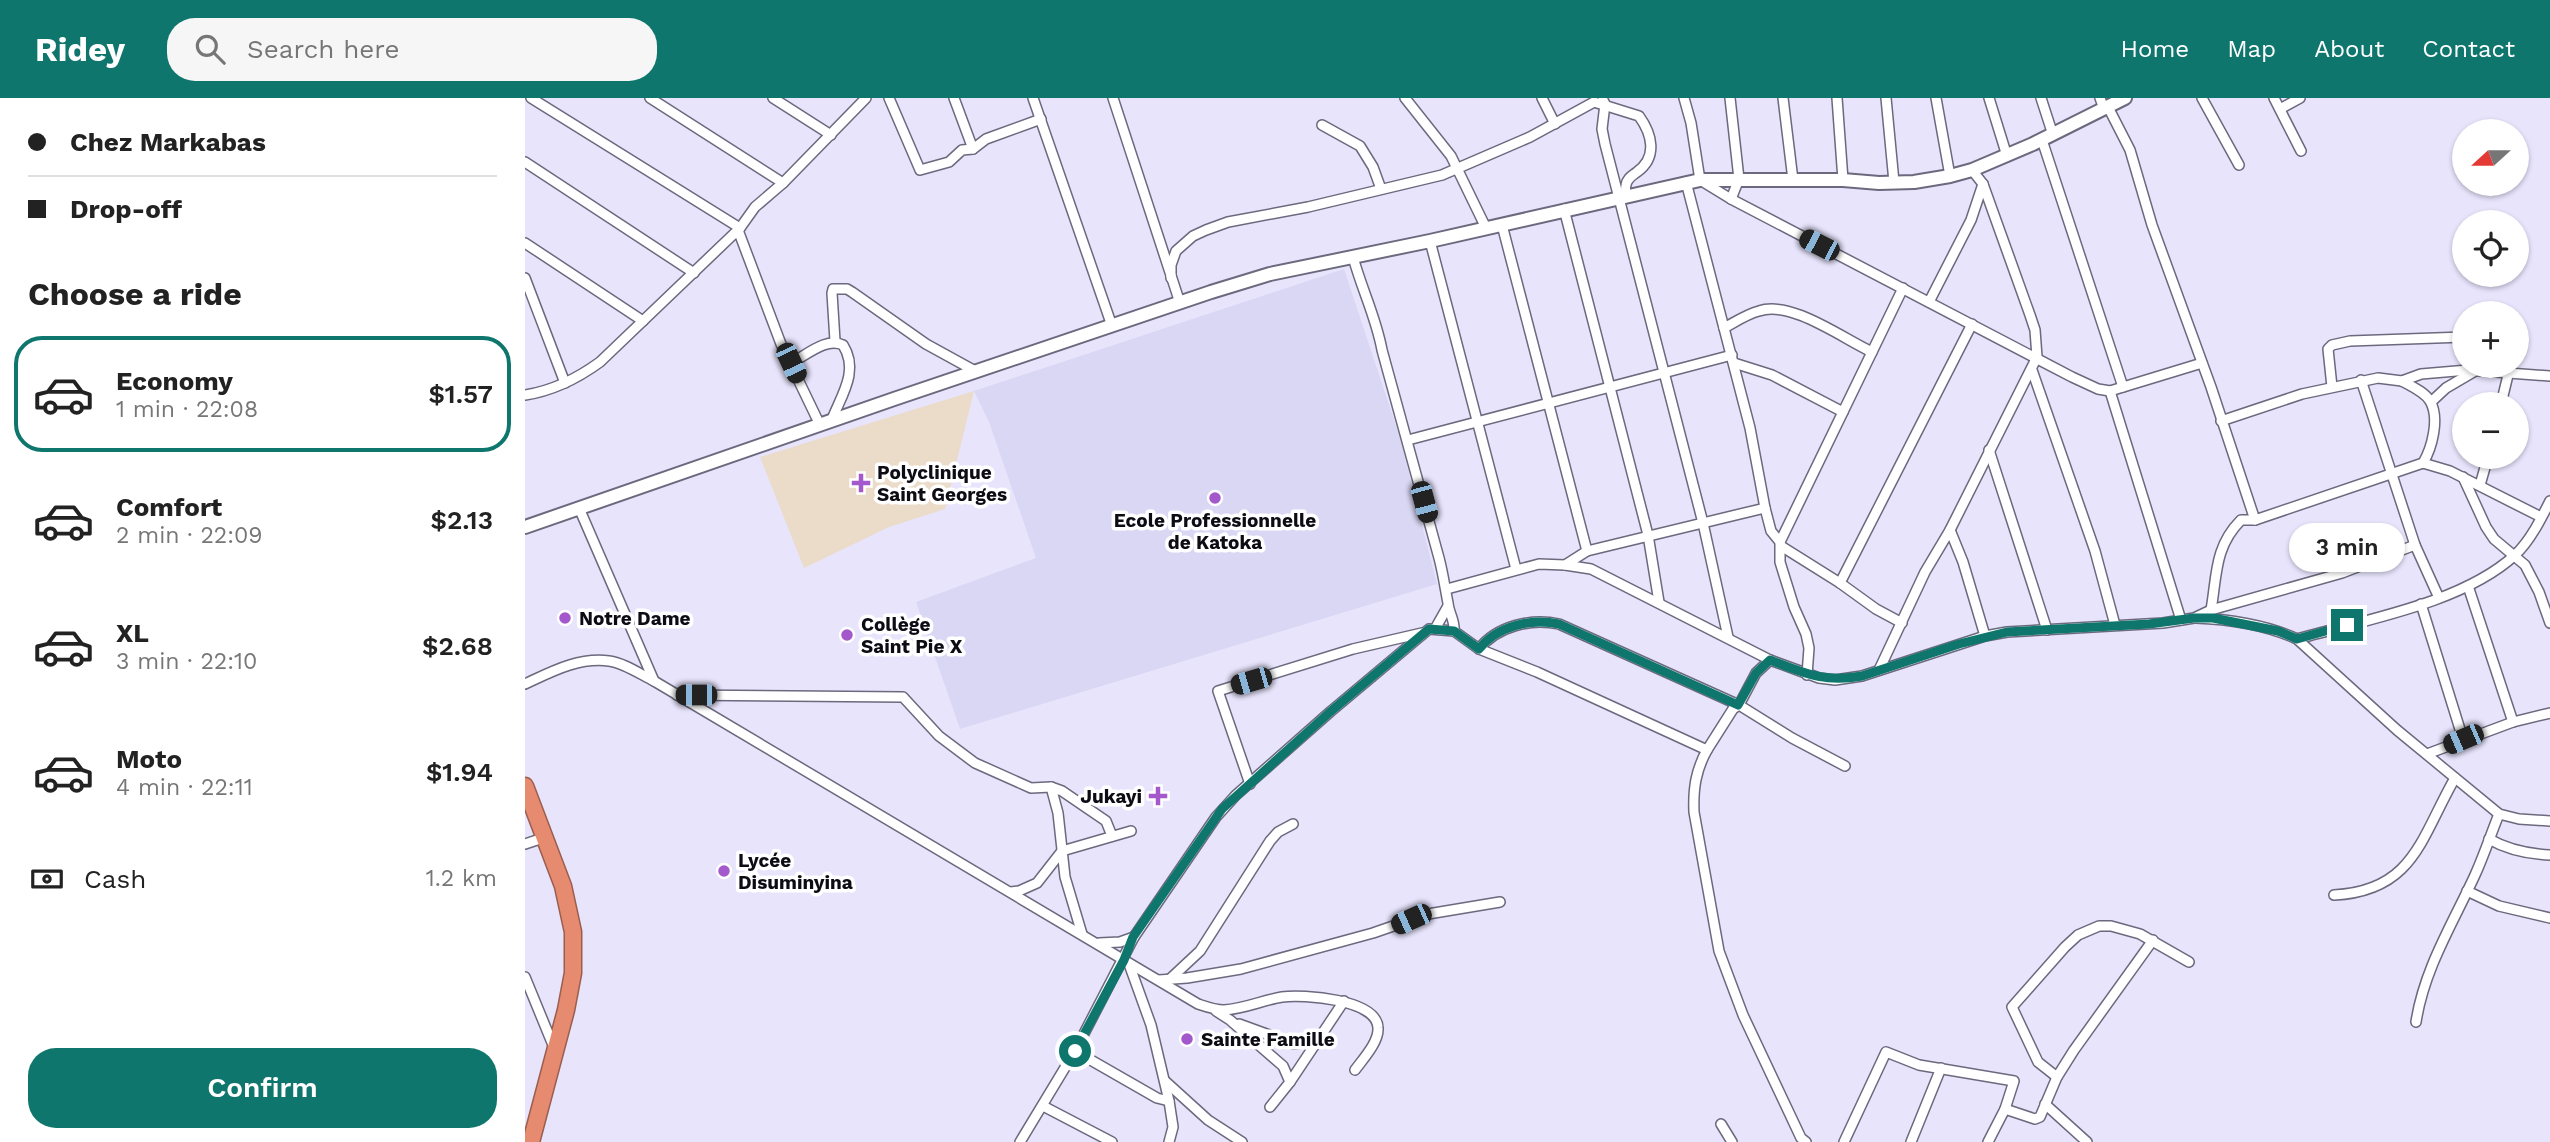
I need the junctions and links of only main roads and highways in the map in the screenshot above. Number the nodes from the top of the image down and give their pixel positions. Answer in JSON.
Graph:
{"nodes":[{"id":1,"x":525,"y":786,"type":"edge"},
{"id":2,"x":531,"y":1142,"type":"edge"}],
"edges":[{"from":1,"to":2,"type":"highway"}]}
